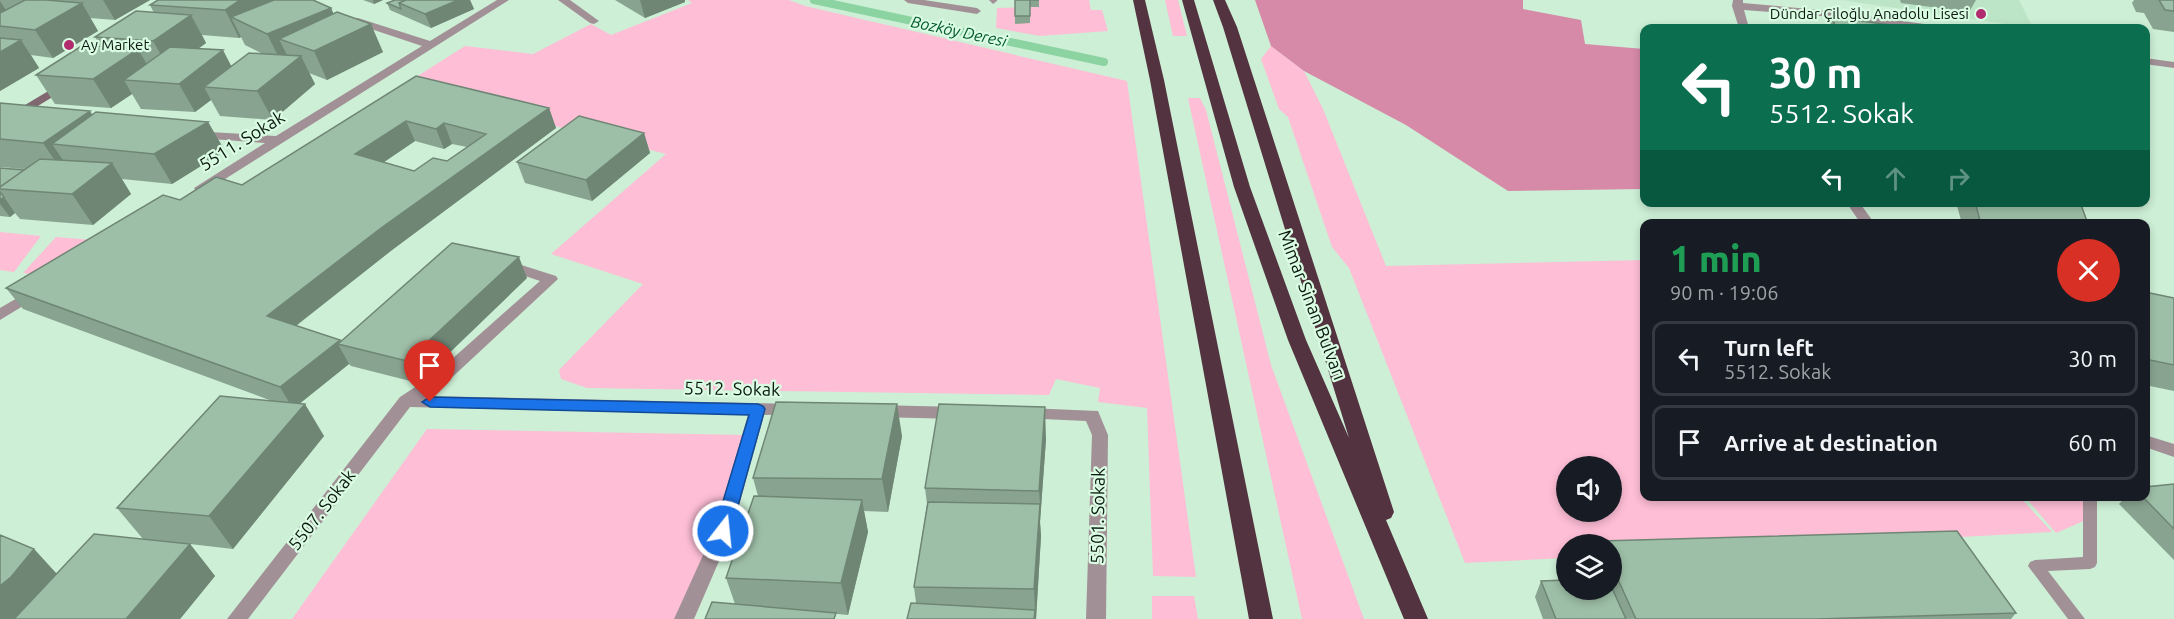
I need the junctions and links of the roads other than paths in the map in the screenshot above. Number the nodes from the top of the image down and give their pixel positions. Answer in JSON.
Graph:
{"nodes":[{"id":1,"x":504,"y":0,"type":"edge"},
{"id":2,"x":563,"y":0,"type":"edge"},
{"id":3,"x":908,"y":0,"type":"edge"},
{"id":4,"x":1139,"y":0,"type":"edge"},
{"id":5,"x":1188,"y":0,"type":"edge"},
{"id":6,"x":1221,"y":0,"type":"edge"},
{"id":7,"x":1738,"y":3,"type":"edge"},
{"id":8,"x":977,"y":11,"type":"dead end"},
{"id":9,"x":338,"y":15,"type":"edge"},
{"id":10,"x":594,"y":21,"type":"dead end"},
{"id":11,"x":1743,"y":24,"type":"edge"},
{"id":12,"x":1902,"y":24,"type":"edge"},
{"id":13,"x":431,"y":45,"type":"junction"},
{"id":14,"x":2150,"y":62,"type":"edge"},
{"id":15,"x":2174,"y":65,"type":"edge"},
{"id":16,"x":71,"y":81,"type":"edge"},
{"id":17,"x":3,"y":120,"type":"edge"},
{"id":18,"x":33,"y":121,"type":"edge"},
{"id":19,"x":183,"y":133,"type":"edge"},
{"id":20,"x":278,"y":140,"type":"junction"},
{"id":21,"x":189,"y":196,"type":"edge"},
{"id":22,"x":492,"y":261,"type":"edge"},
{"id":23,"x":51,"y":282,"type":"edge"},
{"id":24,"x":0,"y":315,"type":"edge"},
{"id":25,"x":406,"y":401,"type":"junction"},
{"id":26,"x":758,"y":409,"type":"junction"},
{"id":27,"x":805,"y":410,"type":"edge"},
{"id":28,"x":865,"y":411,"type":"edge"},
{"id":29,"x":973,"y":413,"type":"edge"},
{"id":30,"x":1008,"y":414,"type":"edge"},
{"id":31,"x":2150,"y":443,"type":"edge"},
{"id":32,"x":2174,"y":451,"type":"edge"},
{"id":33,"x":2090,"y":501,"type":"edge"},
{"id":34,"x":1414,"y":611,"type":"edge"},
{"id":35,"x":237,"y":619,"type":"edge"},
{"id":36,"x":684,"y":619,"type":"edge"},
{"id":37,"x":1095,"y":619,"type":"edge"},
{"id":38,"x":1261,"y":619,"type":"edge"},
{"id":39,"x":2077,"y":619,"type":"edge"}],
"edges":[{"from":1,"to":13,"type":"street","name":"5511. Sokak"},
{"from":2,"to":10,"type":"street"},
{"from":3,"to":8,"type":"lane"},
{"from":4,"to":38,"type":"highway"},
{"from":5,"to":34,"type":"highway","name":"Mimar Sinan Bulvarı"},
{"from":6,"to":34,"type":"highway"},
{"from":7,"to":11,"type":"street"},
{"from":7,"to":12,"type":"street"},
{"from":9,"to":13,"type":"street"},
{"from":13,"to":20,"type":"street","name":"5511. Sokak"},
{"from":14,"to":15,"type":"street"},
{"from":16,"to":17,"type":"street"},
{"from":17,"to":18,"type":"street"},
{"from":19,"to":20,"type":"street"},
{"from":20,"to":21,"type":"street","name":"5511. Sokak"},
{"from":22,"to":25,"type":"street","name":"5507. Sokak"},
{"from":23,"to":24,"type":"street"},
{"from":25,"to":26,"type":"street","name":"5512. Sokak"},
{"from":25,"to":35,"type":"street","name":"5507. Sokak"},
{"from":26,"to":27,"type":"street","name":"5512. Sokak"},
{"from":26,"to":36,"type":"street"},
{"from":28,"to":29,"type":"street"},
{"from":30,"to":37,"type":"street","name":"5501. Sokak"},
{"from":31,"to":32,"type":"street"},
{"from":33,"to":39,"type":"lane"}]}
